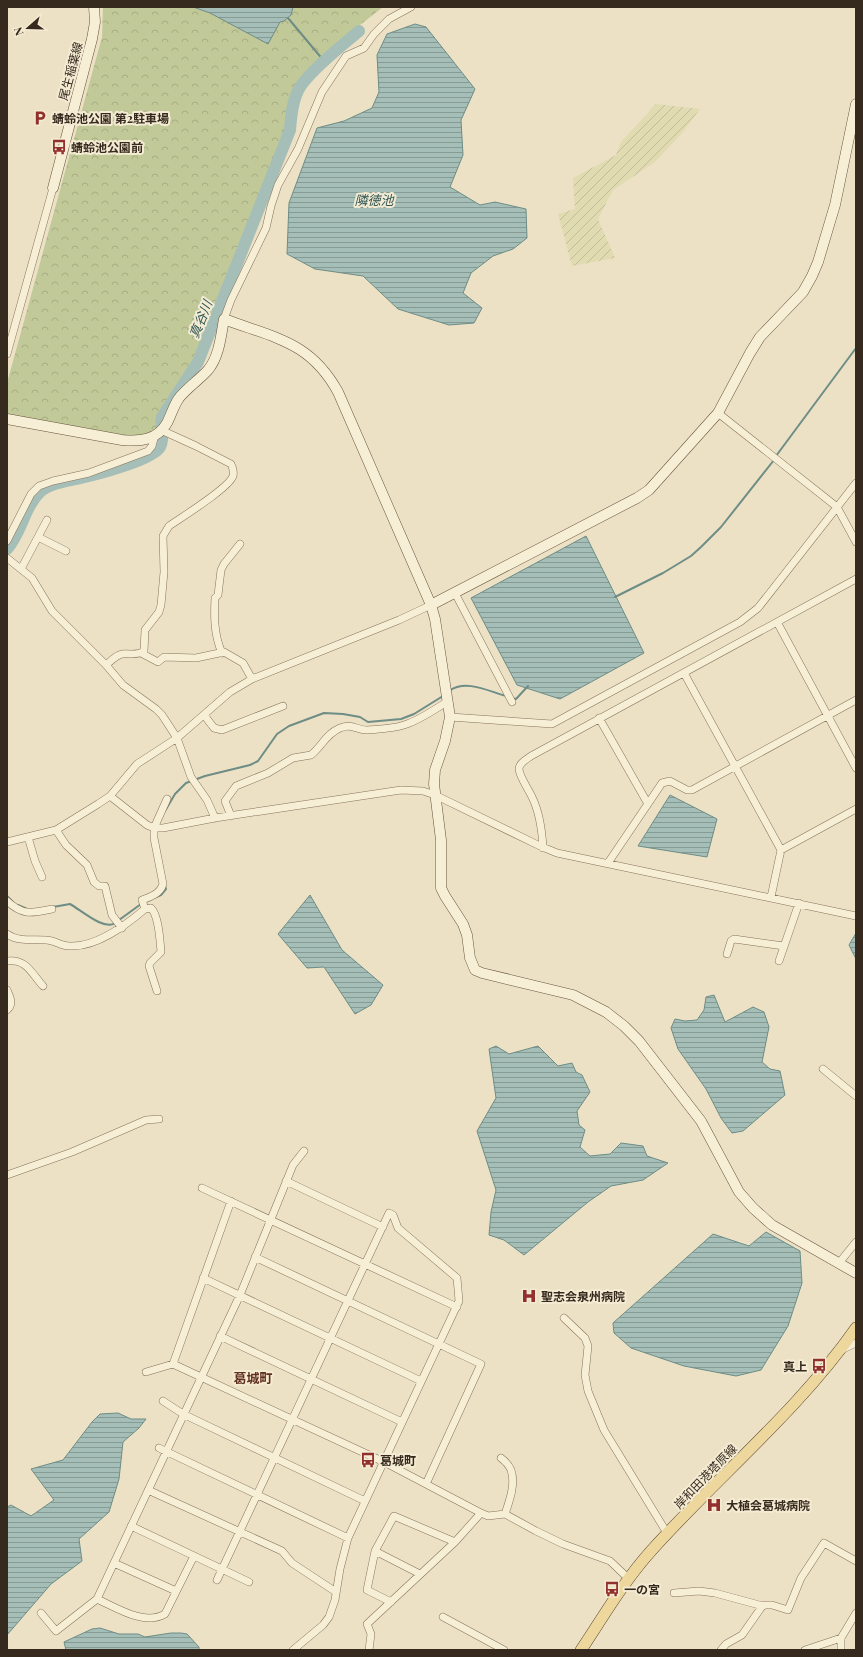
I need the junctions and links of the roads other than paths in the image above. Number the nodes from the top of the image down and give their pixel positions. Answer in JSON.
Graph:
{"nodes":[{"id":1,"x":94,"y":7,"type":"edge"},
{"id":2,"x":411,"y":7,"type":"edge"},
{"id":3,"x":856,"y":104,"type":"edge"},
{"id":4,"x":53,"y":188,"type":"joint"},
{"id":5,"x":224,"y":319,"type":"junction"},
{"id":6,"x":7,"y":354,"type":"edge"},
{"id":7,"x":718,"y":413,"type":"junction"},
{"id":8,"x":7,"y":419,"type":"edge"},
{"id":9,"x":158,"y":433,"type":"junction"},
{"id":10,"x":856,"y":483,"type":"edge"},
{"id":11,"x":837,"y":507,"type":"junction"},
{"id":12,"x":47,"y":520,"type":"dead end"},
{"id":13,"x":38,"y":537,"type":"junction"},
{"id":14,"x":7,"y":541,"type":"edge"},
{"id":15,"x":856,"y":542,"type":"edge"},
{"id":16,"x":240,"y":544,"type":"dead end"},
{"id":17,"x":66,"y":551,"type":"dead end"},
{"id":18,"x":7,"y":558,"type":"edge"},
{"id":19,"x":21,"y":569,"type":"junction"},
{"id":20,"x":856,"y":579,"type":"edge"},
{"id":21,"x":455,"y":593,"type":"junction"},
{"id":22,"x":431,"y":605,"type":"junction"},
{"id":23,"x":777,"y":622,"type":"junction"},
{"id":24,"x":141,"y":653,"type":"junction"},
{"id":25,"x":222,"y":653,"type":"junction"},
{"id":26,"x":106,"y":665,"type":"junction"},
{"id":27,"x":684,"y":673,"type":"junction"},
{"id":28,"x":252,"y":679,"type":"junction"},
{"id":29,"x":856,"y":700,"type":"edge"},
{"id":30,"x":448,"y":701,"type":"junction"},
{"id":31,"x":512,"y":702,"type":"dead end"},
{"id":32,"x":283,"y":706,"type":"dead end"},
{"id":33,"x":204,"y":715,"type":"junction"},
{"id":34,"x":828,"y":716,"type":"junction"},
{"id":35,"x":450,"y":717,"type":"junction"},
{"id":36,"x":599,"y":718,"type":"junction"},
{"id":37,"x":177,"y":738,"type":"junction"},
{"id":38,"x":734,"y":767,"type":"junction"},
{"id":39,"x":856,"y":768,"type":"edge"},
{"id":40,"x":434,"y":795,"type":"junction"},
{"id":41,"x":110,"y":796,"type":"junction"},
{"id":42,"x":167,"y":799,"type":"dead end"},
{"id":43,"x":648,"y":804,"type":"junction"},
{"id":44,"x":856,"y":809,"type":"edge"},
{"id":45,"x":231,"y":816,"type":"junction"},
{"id":46,"x":215,"y":818,"type":"junction"},
{"id":47,"x":154,"y":828,"type":"junction"},
{"id":48,"x":56,"y":830,"type":"junction"},
{"id":49,"x":28,"y":837,"type":"junction"},
{"id":50,"x":7,"y":842,"type":"edge"},
{"id":51,"x":543,"y":848,"type":"junction"},
{"id":52,"x":781,"y":850,"type":"junction"},
{"id":53,"x":608,"y":863,"type":"junction"},
{"id":54,"x":42,"y":877,"type":"dead end"},
{"id":55,"x":771,"y":897,"type":"junction"},
{"id":56,"x":7,"y":901,"type":"edge"},
{"id":57,"x":799,"y":903,"type":"junction"},
{"id":58,"x":52,"y":909,"type":"dead end"},
{"id":59,"x":145,"y":909,"type":"junction"},
{"id":60,"x":856,"y":916,"type":"edge"},
{"id":61,"x":122,"y":928,"type":"junction"},
{"id":62,"x":7,"y":934,"type":"edge"},
{"id":63,"x":784,"y":946,"type":"junction"},
{"id":64,"x":727,"y":954,"type":"dead end"},
{"id":65,"x":7,"y":961,"type":"edge"},
{"id":66,"x":779,"y":961,"type":"dead end"},
{"id":67,"x":43,"y":986,"type":"dead end"},
{"id":68,"x":7,"y":990,"type":"edge"},
{"id":69,"x":157,"y":991,"type":"dead end"},
{"id":70,"x":7,"y":1010,"type":"edge"},
{"id":71,"x":823,"y":1069,"type":"dead end"},
{"id":72,"x":856,"y":1096,"type":"edge"},
{"id":73,"x":159,"y":1119,"type":"dead end"},
{"id":74,"x":304,"y":1151,"type":"dead end"},
{"id":75,"x":7,"y":1175,"type":"edge"},
{"id":76,"x":286,"y":1181,"type":"junction"},
{"id":77,"x":202,"y":1188,"type":"dead end"},
{"id":78,"x":231,"y":1201,"type":"junction"},
{"id":79,"x":270,"y":1220,"type":"junction"},
{"id":80,"x":383,"y":1227,"type":"junction"},
{"id":81,"x":856,"y":1242,"type":"edge"},
{"id":82,"x":255,"y":1257,"type":"junction"},
{"id":83,"x":839,"y":1263,"type":"junction"},
{"id":84,"x":366,"y":1264,"type":"junction"},
{"id":85,"x":856,"y":1273,"type":"edge"},
{"id":86,"x":203,"y":1278,"type":"junction"},
{"id":87,"x":240,"y":1295,"type":"junction"},
{"id":88,"x":348,"y":1301,"type":"junction"},
{"id":89,"x":457,"y":1307,"type":"junction"},
{"id":90,"x":564,"y":1318,"type":"dead end"},
{"id":91,"x":856,"y":1328,"type":"edge"},
{"id":92,"x":220,"y":1336,"type":"junction"},
{"id":93,"x":331,"y":1338,"type":"junction"},
{"id":94,"x":856,"y":1343,"type":"edge"},
{"id":95,"x":439,"y":1344,"type":"junction"},
{"id":96,"x":840,"y":1350,"type":"junction"},
{"id":97,"x":173,"y":1364,"type":"junction"},
{"id":98,"x":146,"y":1372,"type":"dead end"},
{"id":99,"x":201,"y":1377,"type":"junction"},
{"id":100,"x":312,"y":1379,"type":"junction"},
{"id":101,"x":421,"y":1381,"type":"junction"},
{"id":102,"x":163,"y":1401,"type":"dead end"},
{"id":103,"x":183,"y":1414,"type":"junction"},
{"id":104,"x":293,"y":1419,"type":"junction"},
{"id":105,"x":402,"y":1422,"type":"junction"},
{"id":106,"x":163,"y":1450,"type":"junction"},
{"id":107,"x":275,"y":1458,"type":"junction"},
{"id":108,"x":501,"y":1458,"type":"dead end"},
{"id":109,"x":384,"y":1462,"type":"junction"},
{"id":110,"x":426,"y":1484,"type":"junction"},
{"id":111,"x":148,"y":1490,"type":"junction"},
{"id":112,"x":258,"y":1495,"type":"junction"},
{"id":113,"x":365,"y":1501,"type":"junction"},
{"id":114,"x":481,"y":1513,"type":"junction"},
{"id":115,"x":505,"y":1514,"type":"junction"},
{"id":116,"x":132,"y":1526,"type":"junction"},
{"id":117,"x":240,"y":1532,"type":"junction"},
{"id":118,"x":667,"y":1533,"type":"junction"},
{"id":119,"x":348,"y":1538,"type":"junction"},
{"id":120,"x":455,"y":1542,"type":"junction"},
{"id":121,"x":374,"y":1551,"type":"junction"},
{"id":122,"x":194,"y":1556,"type":"junction"},
{"id":123,"x":856,"y":1561,"type":"edge"},
{"id":124,"x":114,"y":1563,"type":"junction"},
{"id":125,"x":223,"y":1569,"type":"junction"},
{"id":126,"x":420,"y":1574,"type":"junction"},
{"id":127,"x":629,"y":1579,"type":"junction"},
{"id":128,"x":217,"y":1580,"type":"dead end"},
{"id":129,"x":249,"y":1582,"type":"dead end"},
{"id":130,"x":176,"y":1591,"type":"junction"},
{"id":131,"x":336,"y":1592,"type":"junction"},
{"id":132,"x":674,"y":1593,"type":"dead end"},
{"id":133,"x":97,"y":1599,"type":"junction"},
{"id":134,"x":391,"y":1602,"type":"junction"},
{"id":135,"x":763,"y":1606,"type":"junction"},
{"id":136,"x":41,"y":1612,"type":"dead end"},
{"id":137,"x":855,"y":1616,"type":"edge"},
{"id":138,"x":443,"y":1617,"type":"dead end"},
{"id":139,"x":841,"y":1638,"type":"junction"},
{"id":140,"x":293,"y":1650,"type":"edge"},
{"id":141,"x":369,"y":1650,"type":"edge"},
{"id":142,"x":504,"y":1650,"type":"edge"},
{"id":143,"x":581,"y":1650,"type":"edge"},
{"id":144,"x":721,"y":1650,"type":"edge"},
{"id":145,"x":805,"y":1650,"type":"edge"},
{"id":146,"x":841,"y":1650,"type":"edge"}],
"edges":[{"from":1,"to":4,"type":"street","name":"尾生稲葉線"},
{"from":2,"to":5,"type":"street"},
{"from":3,"to":7,"type":"street"},
{"from":4,"to":6,"type":"street"},
{"from":5,"to":9,"type":"street"},
{"from":5,"to":22,"type":"street"},
{"from":7,"to":11,"type":"street"},
{"from":7,"to":21,"type":"street"},
{"from":8,"to":9,"type":"street"},
{"from":9,"to":14,"type":"street"},
{"from":9,"to":24,"type":"street"},
{"from":10,"to":11,"type":"street"},
{"from":11,"to":15,"type":"street"},
{"from":11,"to":35,"type":"street"},
{"from":12,"to":13,"type":"street"},
{"from":13,"to":17,"type":"street"},
{"from":13,"to":19,"type":"street"},
{"from":16,"to":25,"type":"street"},
{"from":18,"to":19,"type":"street"},
{"from":19,"to":26,"type":"street"},
{"from":20,"to":23,"type":"street"},
{"from":21,"to":22,"type":"street"},
{"from":21,"to":31,"type":"street"},
{"from":22,"to":28,"type":"street"},
{"from":22,"to":30,"type":"street"},
{"from":23,"to":27,"type":"street"},
{"from":23,"to":34,"type":"street"},
{"from":24,"to":25,"type":"street"},
{"from":24,"to":26,"type":"street"},
{"from":25,"to":28,"type":"street"},
{"from":26,"to":37,"type":"street"},
{"from":27,"to":36,"type":"street"},
{"from":27,"to":38,"type":"street"},
{"from":28,"to":33,"type":"street"},
{"from":29,"to":34,"type":"street"},
{"from":30,"to":35,"type":"street"},
{"from":30,"to":45,"type":"street"},
{"from":32,"to":33,"type":"street"},
{"from":33,"to":37,"type":"street"},
{"from":34,"to":38,"type":"street"},
{"from":34,"to":39,"type":"street"},
{"from":35,"to":40,"type":"street"},
{"from":36,"to":43,"type":"street"},
{"from":36,"to":51,"type":"street"},
{"from":37,"to":41,"type":"street"},
{"from":37,"to":46,"type":"street"},
{"from":38,"to":43,"type":"street"},
{"from":38,"to":52,"type":"street"},
{"from":40,"to":45,"type":"street"},
{"from":40,"to":51,"type":"street"},
{"from":40,"to":83,"type":"street"},
{"from":41,"to":47,"type":"street"},
{"from":41,"to":48,"type":"street"},
{"from":42,"to":47,"type":"street"},
{"from":43,"to":53,"type":"street"},
{"from":44,"to":52,"type":"street"},
{"from":45,"to":46,"type":"street"},
{"from":46,"to":47,"type":"street"},
{"from":47,"to":59,"type":"street"},
{"from":48,"to":49,"type":"street"},
{"from":48,"to":61,"type":"street"},
{"from":49,"to":50,"type":"street"},
{"from":49,"to":54,"type":"street"},
{"from":51,"to":53,"type":"street"},
{"from":52,"to":55,"type":"street"},
{"from":53,"to":55,"type":"street"},
{"from":55,"to":57,"type":"street"},
{"from":56,"to":58,"type":"street"},
{"from":57,"to":60,"type":"street"},
{"from":57,"to":63,"type":"street"},
{"from":59,"to":61,"type":"street"},
{"from":59,"to":69,"type":"street"},
{"from":61,"to":62,"type":"street"},
{"from":63,"to":64,"type":"street"},
{"from":63,"to":66,"type":"street"},
{"from":65,"to":67,"type":"street"},
{"from":68,"to":70,"type":"street"},
{"from":71,"to":72,"type":"street"},
{"from":73,"to":75,"type":"street"},
{"from":74,"to":76,"type":"street"},
{"from":76,"to":79,"type":"street"},
{"from":76,"to":80,"type":"street"},
{"from":77,"to":78,"type":"street"},
{"from":78,"to":79,"type":"street"},
{"from":78,"to":86,"type":"street"},
{"from":79,"to":82,"type":"street"},
{"from":79,"to":84,"type":"street"},
{"from":80,"to":84,"type":"street"},
{"from":80,"to":89,"type":"street"},
{"from":81,"to":83,"type":"street"},
{"from":82,"to":87,"type":"street"},
{"from":82,"to":88,"type":"street"},
{"from":83,"to":85,"type":"street"},
{"from":84,"to":88,"type":"street"},
{"from":84,"to":89,"type":"street"},
{"from":86,"to":87,"type":"street"},
{"from":86,"to":97,"type":"street"},
{"from":87,"to":92,"type":"street"},
{"from":87,"to":93,"type":"street"},
{"from":88,"to":93,"type":"street"},
{"from":88,"to":95,"type":"street"},
{"from":89,"to":95,"type":"street"},
{"from":90,"to":118,"type":"street"},
{"from":91,"to":96,"type":"main road","name":"岸和田港塔原線"},
{"from":92,"to":99,"type":"street"},
{"from":92,"to":100,"type":"street"},
{"from":93,"to":100,"type":"street"},
{"from":93,"to":101,"type":"street"},
{"from":94,"to":96,"type":"street"},
{"from":95,"to":101,"type":"street"},
{"from":95,"to":110,"type":"street"},
{"from":96,"to":118,"type":"main road","name":"岸和田港塔原線"},
{"from":97,"to":98,"type":"street"},
{"from":97,"to":99,"type":"street"},
{"from":99,"to":103,"type":"street"},
{"from":99,"to":104,"type":"street"},
{"from":100,"to":104,"type":"street"},
{"from":100,"to":105,"type":"street"},
{"from":101,"to":105,"type":"street"},
{"from":102,"to":103,"type":"street"},
{"from":103,"to":106,"type":"street"},
{"from":103,"to":107,"type":"street"},
{"from":104,"to":107,"type":"street"},
{"from":104,"to":109,"type":"street"},
{"from":105,"to":109,"type":"street"},
{"from":106,"to":111,"type":"street"},
{"from":106,"to":112,"type":"street"},
{"from":107,"to":112,"type":"street"},
{"from":107,"to":113,"type":"street"},
{"from":108,"to":115,"type":"street"},
{"from":109,"to":110,"type":"street"},
{"from":109,"to":113,"type":"street"},
{"from":110,"to":114,"type":"street"},
{"from":111,"to":116,"type":"street"},
{"from":111,"to":117,"type":"street"},
{"from":112,"to":117,"type":"street"},
{"from":112,"to":119,"type":"street"},
{"from":113,"to":119,"type":"street"},
{"from":114,"to":115,"type":"street"},
{"from":114,"to":120,"type":"street"},
{"from":115,"to":127,"type":"street"},
{"from":116,"to":122,"type":"street"},
{"from":116,"to":124,"type":"street"},
{"from":117,"to":125,"type":"street"},
{"from":117,"to":131,"type":"street"},
{"from":118,"to":127,"type":"main road","name":"岸和田港塔原線"},
{"from":119,"to":131,"type":"street"},
{"from":120,"to":121,"type":"street"},
{"from":120,"to":126,"type":"street"},
{"from":121,"to":126,"type":"street"},
{"from":121,"to":134,"type":"street"},
{"from":122,"to":125,"type":"street"},
{"from":122,"to":130,"type":"street"},
{"from":123,"to":135,"type":"street"},
{"from":124,"to":130,"type":"street"},
{"from":124,"to":133,"type":"street"},
{"from":125,"to":128,"type":"street"},
{"from":125,"to":129,"type":"street"},
{"from":126,"to":134,"type":"street"},
{"from":127,"to":143,"type":"main road","name":"岸和田港塔原線"},
{"from":130,"to":133,"type":"street"},
{"from":131,"to":140,"type":"street"},
{"from":132,"to":135,"type":"street"},
{"from":133,"to":136,"type":"street"},
{"from":134,"to":141,"type":"street"},
{"from":135,"to":144,"type":"street"},
{"from":137,"to":139,"type":"street"},
{"from":138,"to":142,"type":"street"},
{"from":139,"to":145,"type":"street"},
{"from":139,"to":146,"type":"street"}]}
